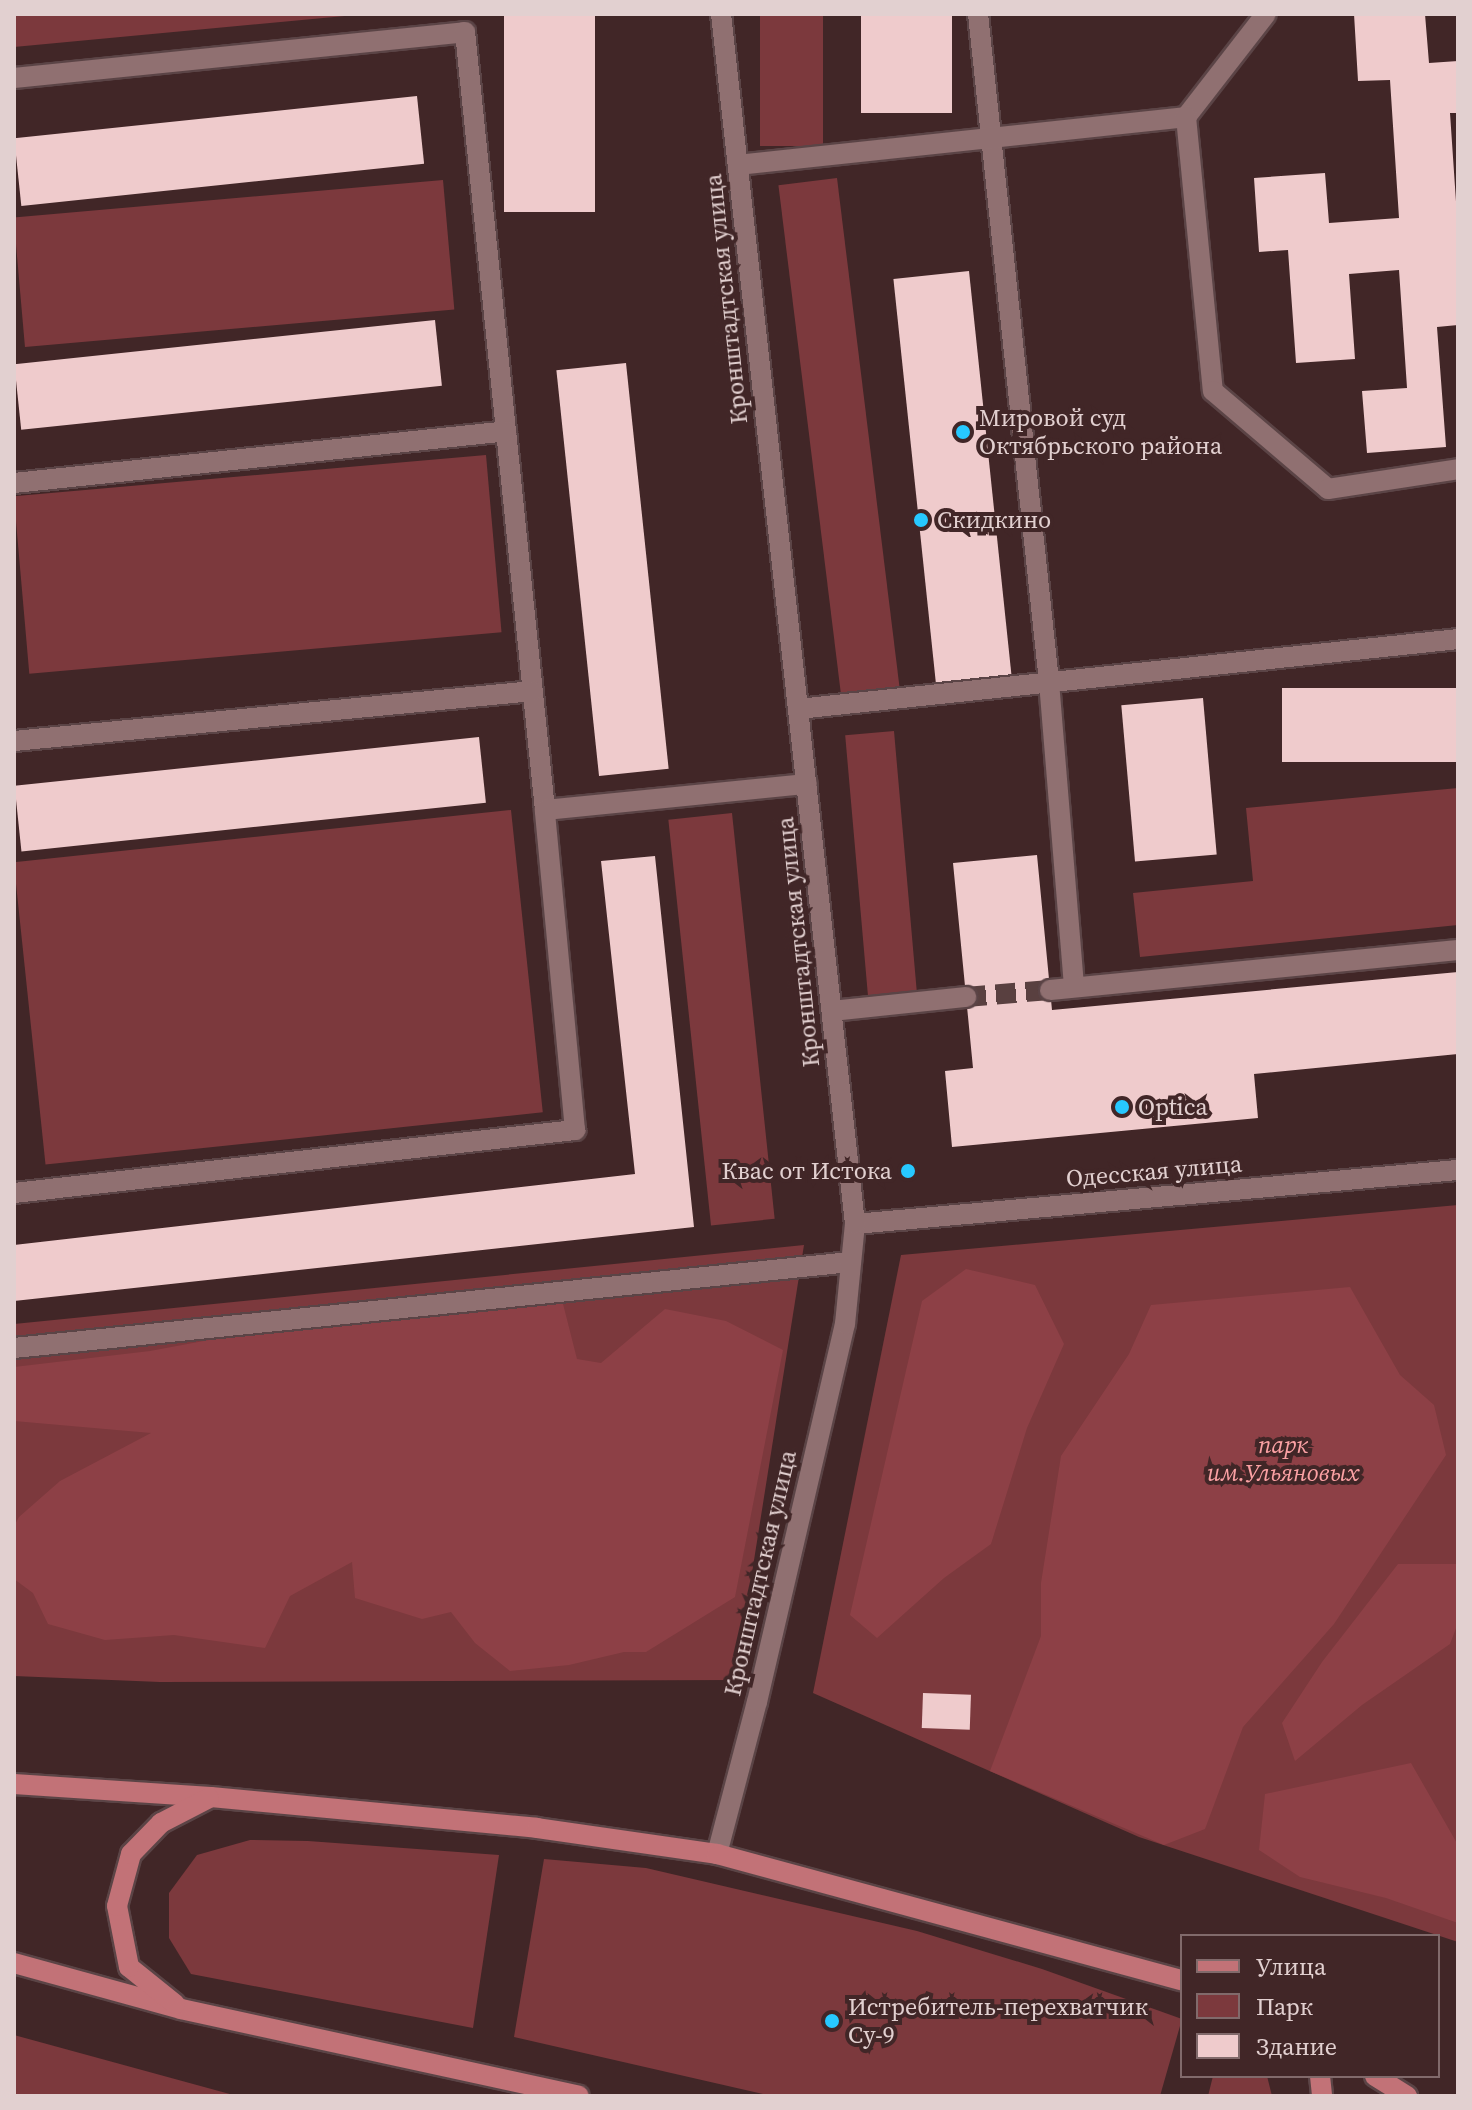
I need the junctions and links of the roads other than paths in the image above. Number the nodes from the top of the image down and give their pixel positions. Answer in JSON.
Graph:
{"nodes":[{"id":1,"x":721,"y":14,"type":"edge"},
{"id":2,"x":978,"y":14,"type":"edge"},
{"id":3,"x":1266,"y":14,"type":"edge"},
{"id":4,"x":464,"y":23,"type":"edge"},
{"id":5,"x":14,"y":78,"type":"edge"},
{"id":6,"x":1186,"y":117,"type":"junction"},
{"id":7,"x":990,"y":137,"type":"junction"},
{"id":8,"x":738,"y":165,"type":"junction"},
{"id":9,"x":506,"y":431,"type":"junction"},
{"id":10,"x":1458,"y":469,"type":"edge"},
{"id":11,"x":14,"y":483,"type":"edge"},
{"id":12,"x":1458,"y":639,"type":"edge"},
{"id":13,"x":1049,"y":682,"type":"junction"},
{"id":14,"x":533,"y":691,"type":"junction"},
{"id":15,"x":798,"y":709,"type":"junction"},
{"id":16,"x":14,"y":741,"type":"edge"},
{"id":17,"x":807,"y":784,"type":"junction"},
{"id":18,"x":545,"y":810,"type":"junction"},
{"id":19,"x":1458,"y":950,"type":"edge"},
{"id":20,"x":1074,"y":986,"type":"junction"},
{"id":21,"x":1050,"y":990,"type":"tunnel mouth"},
{"id":22,"x":966,"y":997,"type":"tunnel mouth"},
{"id":23,"x":832,"y":1011,"type":"junction"},
{"id":24,"x":1458,"y":1170,"type":"edge"},
{"id":25,"x":14,"y":1193,"type":"edge"},
{"id":26,"x":855,"y":1224,"type":"junction"},
{"id":27,"x":851,"y":1262,"type":"junction"},
{"id":28,"x":14,"y":1348,"type":"edge"},
{"id":29,"x":14,"y":1784,"type":"edge"},
{"id":30,"x":211,"y":1797,"type":"junction"},
{"id":31,"x":717,"y":1854,"type":"junction"},
{"id":32,"x":14,"y":1963,"type":"edge"},
{"id":33,"x":1180,"y":1979,"type":"edge"},
{"id":34,"x":181,"y":2009,"type":"junction"},
{"id":35,"x":1378,"y":2078,"type":"edge"},
{"id":36,"x":579,"y":2096,"type":"edge"},
{"id":37,"x":1407,"y":2096,"type":"edge"}],
"edges":[{"from":1,"to":8,"type":"street","name":"Кронштадтская улица"},
{"from":2,"to":7,"type":"street"},
{"from":3,"to":6,"type":"street"},
{"from":4,"to":5,"type":"street"},
{"from":4,"to":9,"type":"street"},
{"from":6,"to":7,"type":"street"},
{"from":6,"to":10,"type":"street"},
{"from":7,"to":8,"type":"street"},
{"from":7,"to":13,"type":"street"},
{"from":8,"to":15,"type":"street","name":"Кронштадтская улица"},
{"from":9,"to":11,"type":"street"},
{"from":9,"to":14,"type":"street"},
{"from":12,"to":13,"type":"street"},
{"from":13,"to":15,"type":"street"},
{"from":13,"to":20,"type":"street"},
{"from":14,"to":16,"type":"street"},
{"from":14,"to":18,"type":"street"},
{"from":15,"to":17,"type":"street","name":"Кронштадтская улица"},
{"from":17,"to":18,"type":"street"},
{"from":17,"to":23,"type":"street","name":"Кронштадтская улица"},
{"from":18,"to":25,"type":"street"},
{"from":19,"to":20,"type":"street"},
{"from":20,"to":21,"type":"street"},
{"from":22,"to":23,"type":"street"},
{"from":23,"to":26,"type":"street","name":"Кронштадтская улица"},
{"from":24,"to":26,"type":"street","name":"Одесская улица"},
{"from":26,"to":27,"type":"street","name":"Кронштадтская улица"},
{"from":27,"to":28,"type":"street"},
{"from":27,"to":31,"type":"street","name":"Кронштадтская улица"},
{"from":29,"to":30,"type":"main road"},
{"from":30,"to":31,"type":"main road"},
{"from":30,"to":34,"type":"main road"},
{"from":31,"to":33,"type":"main road"},
{"from":32,"to":34,"type":"main road"},
{"from":34,"to":36,"type":"main road"},
{"from":35,"to":37,"type":"main road"}]}
